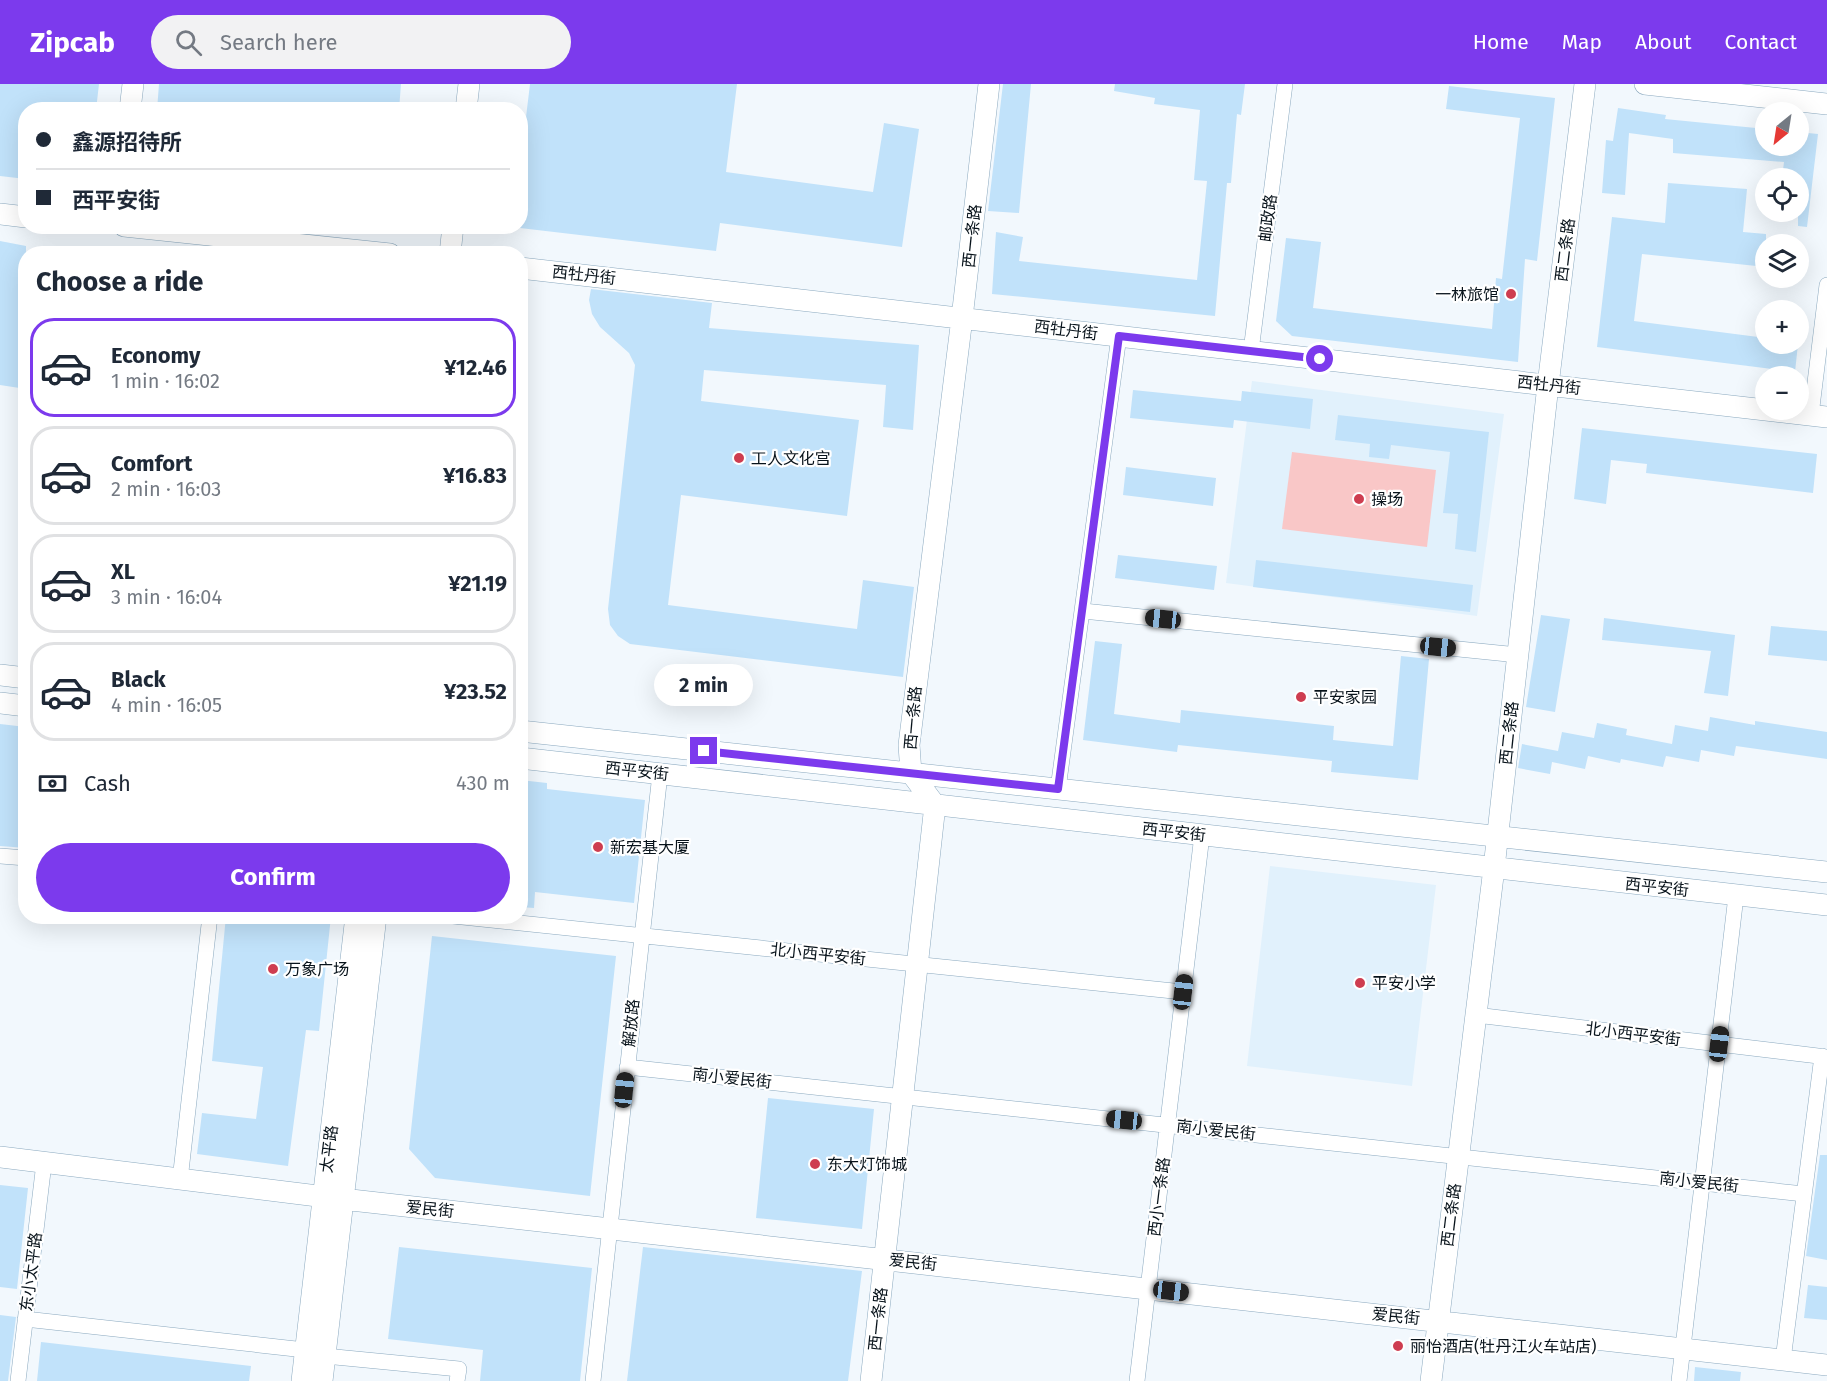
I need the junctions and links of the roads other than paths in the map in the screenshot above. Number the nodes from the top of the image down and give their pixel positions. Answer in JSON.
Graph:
{"nodes":[{"id":1,"x":133,"y":84,"type":"edge"},
{"id":2,"x":455,"y":84,"type":"edge"},
{"id":3,"x":468,"y":84,"type":"edge"},
{"id":4,"x":989,"y":84,"type":"edge"},
{"id":5,"x":1285,"y":84,"type":"edge"},
{"id":6,"x":1585,"y":84,"type":"edge"},
{"id":7,"x":1645,"y":84,"type":"edge"},
{"id":8,"x":131,"y":102,"type":"edge"},
{"id":9,"x":453,"y":102,"type":"edge"},
{"id":10,"x":467,"y":102,"type":"edge"},
{"id":11,"x":1827,"y":104,"type":"edge"},
{"id":12,"x":0,"y":214,"type":"edge"},
{"id":13,"x":18,"y":216,"type":"edge"},
{"id":14,"x":200,"y":234,"type":"edge"},
{"id":15,"x":314,"y":246,"type":"edge"},
{"id":16,"x":528,"y":269,"type":"edge"},
{"id":17,"x":1827,"y":285,"type":"edge"},
{"id":18,"x":962,"y":318,"type":"junction"},
{"id":19,"x":1119,"y":336,"type":"junction"},
{"id":20,"x":1251,"y":351,"type":"junction"},
{"id":21,"x":1548,"y":385,"type":"junction"},
{"id":22,"x":1819,"y":416,"type":"edge"},
{"id":23,"x":1083,"y":610,"type":"junction"},
{"id":24,"x":1518,"y":655,"type":"junction"},
{"id":25,"x":0,"y":675,"type":"edge"},
{"id":26,"x":18,"y":677,"type":"edge"},
{"id":27,"x":0,"y":703,"type":"edge"},
{"id":28,"x":18,"y":705,"type":"edge"},
{"id":29,"x":528,"y":732,"type":"edge"},
{"id":30,"x":528,"y":759,"type":"edge"},
{"id":31,"x":910,"y":773,"type":"junction"},
{"id":32,"x":660,"y":774,"type":"junction"},
{"id":33,"x":1058,"y":789,"type":"junction"},
{"id":34,"x":935,"y":805,"type":"junction"},
{"id":35,"x":1202,"y":835,"type":"junction"},
{"id":36,"x":1497,"y":836,"type":"junction"},
{"id":37,"x":0,"y":856,"type":"edge"},
{"id":38,"x":18,"y":857,"type":"edge"},
{"id":39,"x":1494,"y":868,"type":"junction"},
{"id":40,"x":1827,"y":872,"type":"edge"},
{"id":41,"x":1736,"y":896,"type":"junction"},
{"id":42,"x":1827,"y":906,"type":"edge"},
{"id":43,"x":209,"y":924,"type":"edge"},
{"id":44,"x":355,"y":924,"type":"edge"},
{"id":45,"x":375,"y":924,"type":"edge"},
{"id":46,"x":528,"y":924,"type":"edge"},
{"id":47,"x":641,"y":936,"type":"junction"},
{"id":48,"x":918,"y":964,"type":"junction"},
{"id":49,"x":1183,"y":992,"type":"junction"},
{"id":50,"x":1476,"y":1015,"type":"junction"},
{"id":51,"x":1719,"y":1044,"type":"junction"},
{"id":52,"x":1825,"y":1056,"type":"edge"},
{"id":53,"x":627,"y":1067,"type":"junction"},
{"id":54,"x":903,"y":1097,"type":"junction"},
{"id":55,"x":1168,"y":1125,"type":"junction"},
{"id":56,"x":1458,"y":1156,"type":"junction"},
{"id":57,"x":0,"y":1157,"type":"edge"},
{"id":58,"x":44,"y":1163,"type":"junction"},
{"id":59,"x":180,"y":1180,"type":"junction"},
{"id":60,"x":1703,"y":1183,"type":"junction"},
{"id":61,"x":1804,"y":1194,"type":"junction"},
{"id":62,"x":332,"y":1198,"type":"junction"},
{"id":63,"x":609,"y":1228,"type":"junction"},
{"id":64,"x":885,"y":1258,"type":"junction"},
{"id":65,"x":1148,"y":1288,"type":"junction"},
{"id":66,"x":25,"y":1319,"type":"junction"},
{"id":67,"x":1438,"y":1321,"type":"junction"},
{"id":68,"x":1683,"y":1349,"type":"junction"},
{"id":69,"x":315,"y":1353,"type":"junction"},
{"id":70,"x":1783,"y":1360,"type":"junction"},
{"id":71,"x":1827,"y":1365,"type":"edge"},
{"id":72,"x":18,"y":1381,"type":"edge"},
{"id":73,"x":302,"y":1381,"type":"edge"},
{"id":74,"x":322,"y":1381,"type":"edge"},
{"id":75,"x":458,"y":1381,"type":"edge"},
{"id":76,"x":593,"y":1381,"type":"edge"},
{"id":77,"x":871,"y":1381,"type":"edge"},
{"id":78,"x":1137,"y":1381,"type":"edge"},
{"id":79,"x":1431,"y":1381,"type":"edge"},
{"id":80,"x":1679,"y":1381,"type":"edge"}],
"edges":[{"from":1,"to":8,"type":"main road"},
{"from":2,"to":9,"type":"main road"},
{"from":3,"to":10,"type":"main road"},
{"from":4,"to":18,"type":"main road","name":"西一条路"},
{"from":5,"to":20,"type":"street","name":"邮政路"},
{"from":6,"to":21,"type":"main road","name":"西二条路"},
{"from":7,"to":11,"type":"main road"},
{"from":12,"to":13,"type":"main road"},
{"from":14,"to":15,"type":"main road"},
{"from":16,"to":18,"type":"main road","name":"西牡丹街"},
{"from":17,"to":22,"type":"street"},
{"from":18,"to":19,"type":"main road","name":"西牡丹街"},
{"from":18,"to":31,"type":"main road","name":"西一条路"},
{"from":19,"to":20,"type":"main road","name":"西牡丹街"},
{"from":19,"to":23,"type":"street"},
{"from":20,"to":21,"type":"main road","name":"西牡丹街"},
{"from":21,"to":22,"type":"main road","name":"西牡丹街"},
{"from":21,"to":24,"type":"main road","name":"西二条路"},
{"from":23,"to":24,"type":"street"},
{"from":23,"to":33,"type":"street"},
{"from":24,"to":36,"type":"main road","name":"西二条路"},
{"from":25,"to":26,"type":"main road"},
{"from":27,"to":28,"type":"main road"},
{"from":29,"to":31,"type":"main road","name":"西平安街"},
{"from":30,"to":32,"type":"main road","name":"西平安街"},
{"from":31,"to":33,"type":"main road","name":"西平安街"},
{"from":31,"to":34,"type":"main road","name":"西一条路"},
{"from":32,"to":34,"type":"main road","name":"西平安街"},
{"from":32,"to":47,"type":"street","name":"解放路"},
{"from":33,"to":36,"type":"main road","name":"西平安街"},
{"from":34,"to":35,"type":"main road","name":"西平安街"},
{"from":34,"to":48,"type":"main road","name":"西一条路"},
{"from":35,"to":39,"type":"main road","name":"西平安街"},
{"from":35,"to":49,"type":"street","name":"西小一条路"},
{"from":36,"to":39,"type":"main road","name":"西二条路"},
{"from":36,"to":40,"type":"main road","name":"西平安街"},
{"from":37,"to":38,"type":"street"},
{"from":39,"to":41,"type":"main road","name":"西平安街"},
{"from":39,"to":50,"type":"main road","name":"西二条路"},
{"from":41,"to":42,"type":"main road","name":"西平安街"},
{"from":41,"to":51,"type":"street"},
{"from":43,"to":59,"type":"street"},
{"from":44,"to":62,"type":"main road","name":"太平路"},
{"from":45,"to":62,"type":"main road","name":"太平路"},
{"from":46,"to":47,"type":"street","name":"北小西平安街"},
{"from":47,"to":48,"type":"street","name":"北小西平安街"},
{"from":47,"to":53,"type":"street","name":"解放路"},
{"from":48,"to":49,"type":"street","name":"北小西平安街"},
{"from":48,"to":54,"type":"main road","name":"西一条路"},
{"from":49,"to":55,"type":"street","name":"西小一条路"},
{"from":50,"to":51,"type":"street","name":"北小西平安街"},
{"from":50,"to":56,"type":"main road","name":"西二条路"},
{"from":51,"to":52,"type":"street","name":"北小西平安街"},
{"from":51,"to":60,"type":"street"},
{"from":52,"to":61,"type":"street"},
{"from":53,"to":54,"type":"street","name":"南小爱民街"},
{"from":53,"to":63,"type":"street","name":"解放路"},
{"from":54,"to":55,"type":"street","name":"南小爱民街"},
{"from":54,"to":64,"type":"main road","name":"西一条路"},
{"from":55,"to":56,"type":"street","name":"南小爱民街"},
{"from":55,"to":65,"type":"street","name":"西小一条路"},
{"from":56,"to":60,"type":"street","name":"南小爱民街"},
{"from":56,"to":67,"type":"main road","name":"西二条路"},
{"from":57,"to":58,"type":"main road","name":"爱民街"},
{"from":58,"to":59,"type":"main road","name":"爱民街"},
{"from":58,"to":66,"type":"street","name":"东小太平路"},
{"from":59,"to":62,"type":"main road","name":"爱民街"},
{"from":60,"to":61,"type":"street","name":"南小爱民街"},
{"from":60,"to":68,"type":"street"},
{"from":61,"to":70,"type":"street"},
{"from":62,"to":63,"type":"main road","name":"爱民街"},
{"from":62,"to":69,"type":"main road","name":"太平路"},
{"from":63,"to":64,"type":"main road","name":"爱民街"},
{"from":63,"to":76,"type":"street","name":"解放路"},
{"from":64,"to":65,"type":"main road","name":"爱民街"},
{"from":64,"to":77,"type":"main road","name":"西一条路"},
{"from":65,"to":67,"type":"main road","name":"爱民街"},
{"from":65,"to":78,"type":"street","name":"西小一条路"},
{"from":66,"to":69,"type":"street"},
{"from":66,"to":72,"type":"street","name":"东小太平路"},
{"from":67,"to":68,"type":"main road","name":"爱民街"},
{"from":67,"to":79,"type":"main road","name":"西二条路"},
{"from":68,"to":70,"type":"main road","name":"爱民街"},
{"from":68,"to":80,"type":"street"},
{"from":69,"to":73,"type":"main road","name":"太平路"},
{"from":69,"to":74,"type":"main road","name":"太平路"},
{"from":69,"to":75,"type":"street"},
{"from":70,"to":71,"type":"main road","name":"爱民街"}]}
